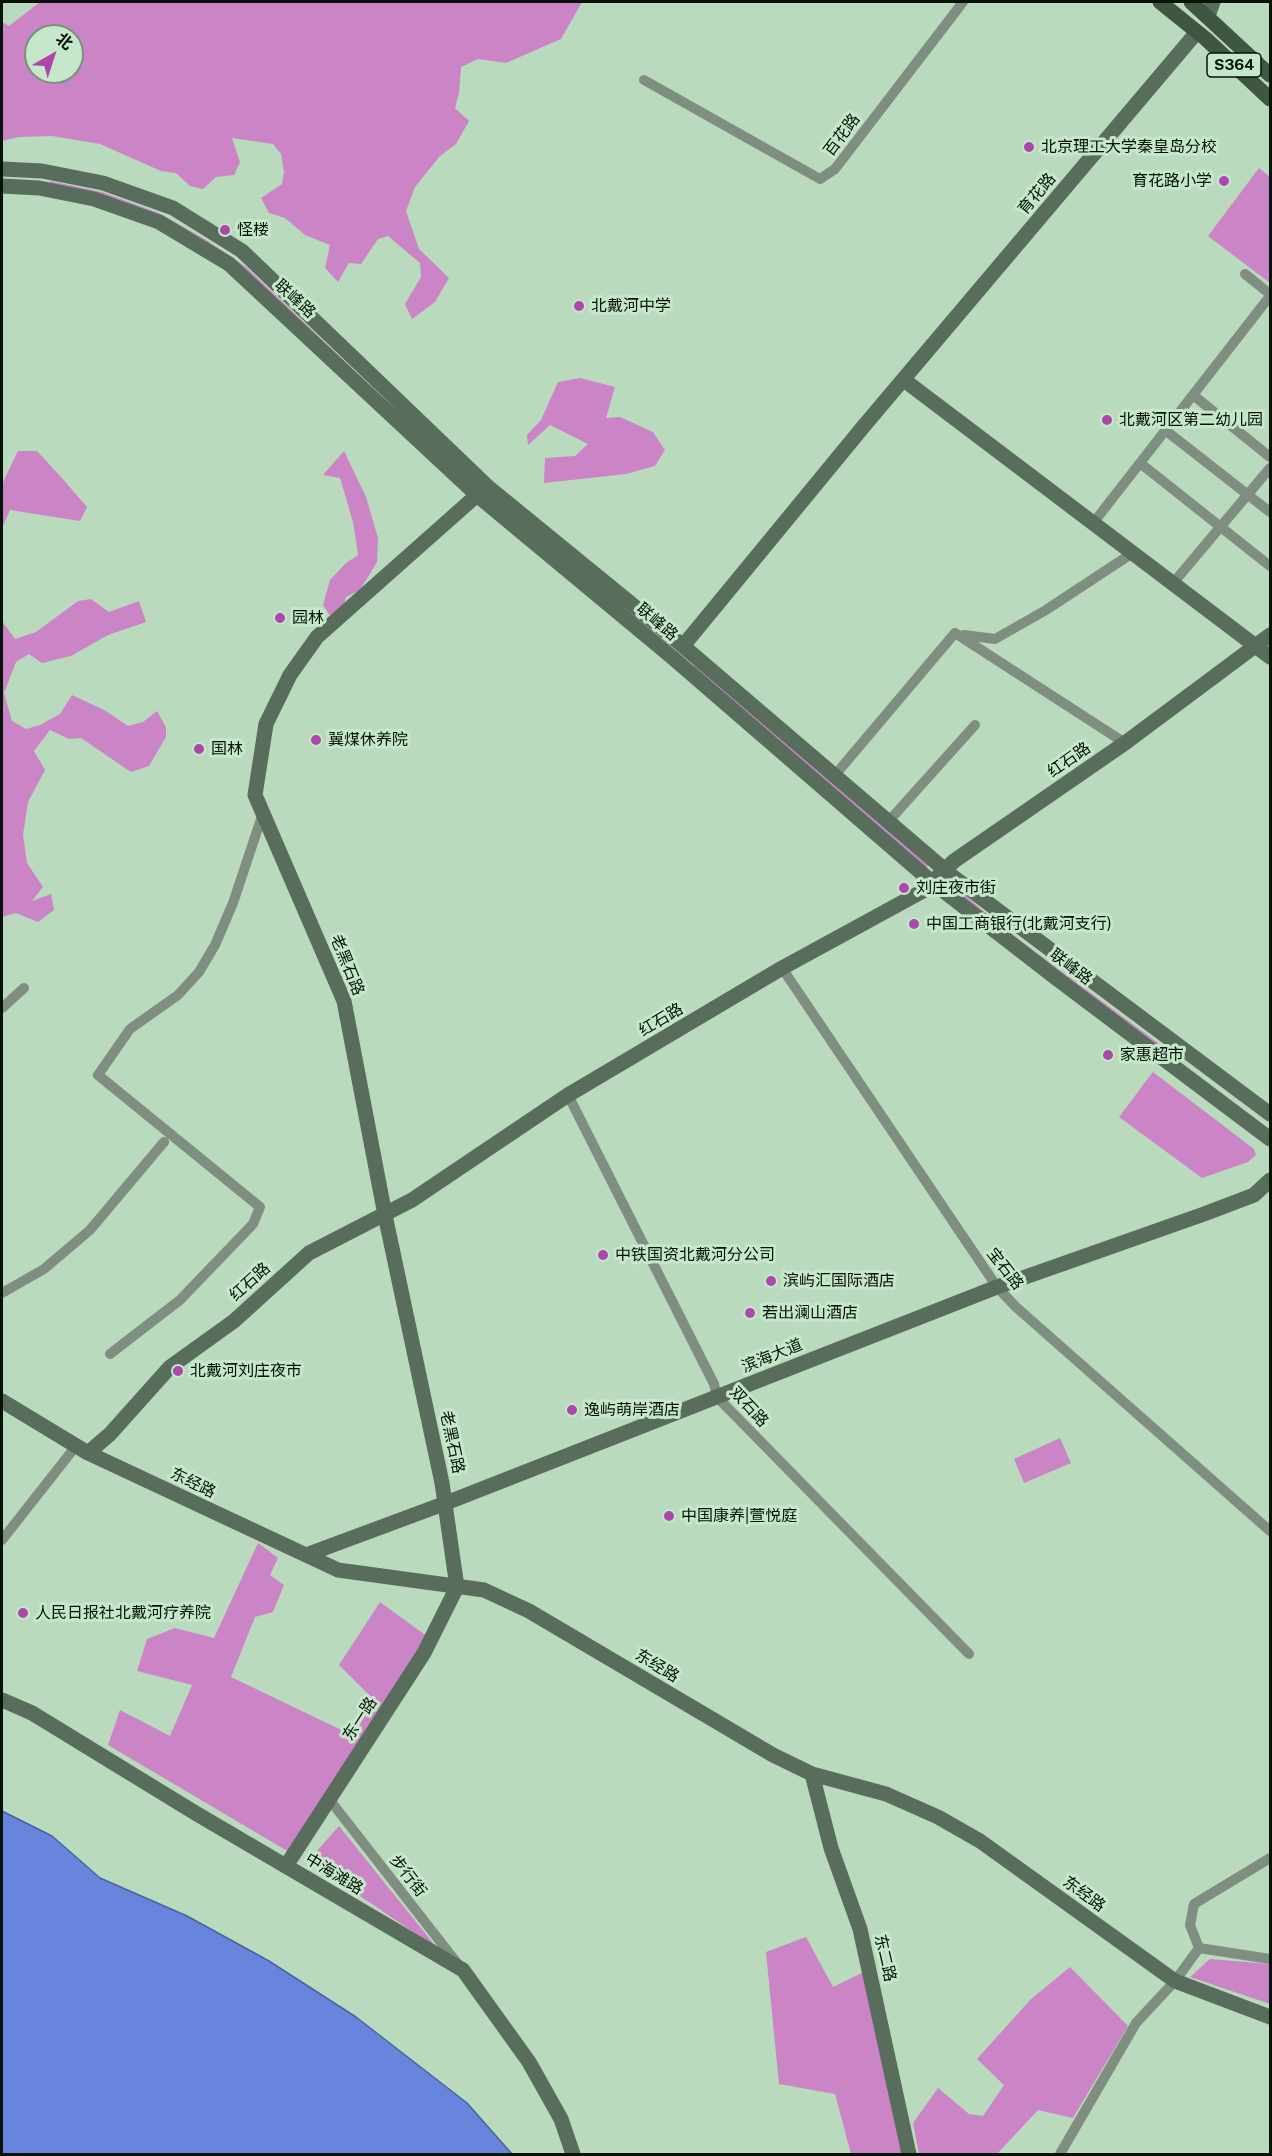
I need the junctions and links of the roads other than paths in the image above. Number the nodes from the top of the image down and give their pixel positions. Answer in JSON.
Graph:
{"nodes":[{"id":1,"x":963,"y":2,"type":"edge"},
{"id":2,"x":1160,"y":2,"type":"edge"},
{"id":3,"x":1193,"y":2,"type":"edge"},
{"id":4,"x":1211,"y":9,"type":"edge"},
{"id":5,"x":1182,"y":20,"type":"junction"},
{"id":6,"x":1197,"y":32,"type":"junction"},
{"id":7,"x":1270,"y":75,"type":"edge"},
{"id":8,"x":644,"y":80,"type":"dead end"},
{"id":9,"x":1270,"y":99,"type":"edge"},
{"id":10,"x":2,"y":169,"type":"edge"},
{"id":11,"x":2,"y":186,"type":"edge"},
{"id":12,"x":1245,"y":274,"type":"dead end"},
{"id":13,"x":1270,"y":295,"type":"edge"},
{"id":14,"x":904,"y":380,"type":"junction"},
{"id":15,"x":1193,"y":395,"type":"junction"},
{"id":16,"x":1165,"y":430,"type":"junction"},
{"id":17,"x":1270,"y":457,"type":"edge"},
{"id":18,"x":1140,"y":463,"type":"junction"},
{"id":19,"x":1270,"y":468,"type":"edge"},
{"id":20,"x":483,"y":490,"type":"junction"},
{"id":21,"x":1248,"y":495,"type":"junction"},
{"id":22,"x":1270,"y":512,"type":"edge"},
{"id":23,"x":1094,"y":522,"type":"junction"},
{"id":24,"x":1221,"y":526,"type":"junction"},
{"id":25,"x":1134,"y":552,"type":"junction"},
{"id":26,"x":1270,"y":566,"type":"edge"},
{"id":27,"x":1174,"y":582,"type":"junction"},
{"id":28,"x":956,"y":633,"type":"junction"},
{"id":29,"x":1270,"y":635,"type":"edge"},
{"id":30,"x":683,"y":646,"type":"junction"},
{"id":31,"x":1257,"y":646,"type":"junction"},
{"id":32,"x":1270,"y":657,"type":"edge"},
{"id":33,"x":673,"y":658,"type":"junction"},
{"id":34,"x":975,"y":725,"type":"dead end"},
{"id":35,"x":1125,"y":743,"type":"junction"},
{"id":36,"x":835,"y":775,"type":"junction"},
{"id":37,"x":263,"y":813,"type":"junction"},
{"id":38,"x":888,"y":822,"type":"junction"},
{"id":39,"x":945,"y":870,"type":"junction"},
{"id":40,"x":933,"y":882,"type":"junction"},
{"id":41,"x":782,"y":969,"type":"junction"},
{"id":42,"x":24,"y":987,"type":"dead end"},
{"id":43,"x":2,"y":1008,"type":"edge"},
{"id":44,"x":568,"y":1095,"type":"junction"},
{"id":45,"x":1270,"y":1114,"type":"edge"},
{"id":46,"x":1270,"y":1138,"type":"edge"},
{"id":47,"x":164,"y":1142,"type":"dead end"},
{"id":48,"x":1270,"y":1180,"type":"edge"},
{"id":49,"x":1254,"y":1195,"type":"junction"},
{"id":50,"x":1270,"y":1197,"type":"edge"},
{"id":51,"x":385,"y":1215,"type":"junction"},
{"id":52,"x":997,"y":1287,"type":"junction"},
{"id":53,"x":2,"y":1293,"type":"edge"},
{"id":54,"x":110,"y":1354,"type":"dead end"},
{"id":55,"x":717,"y":1397,"type":"junction"},
{"id":56,"x":2,"y":1401,"type":"edge"},
{"id":57,"x":82,"y":1450,"type":"junction"},
{"id":58,"x":446,"y":1503,"type":"junction"},
{"id":59,"x":5,"y":1529,"type":"edge"},
{"id":60,"x":1270,"y":1531,"type":"edge"},
{"id":61,"x":2,"y":1540,"type":"edge"},
{"id":62,"x":306,"y":1555,"type":"junction"},
{"id":63,"x":457,"y":1587,"type":"junction"},
{"id":64,"x":969,"y":1654,"type":"dead end"},
{"id":65,"x":2,"y":1700,"type":"edge"},
{"id":66,"x":812,"y":1774,"type":"junction"},
{"id":67,"x":329,"y":1799,"type":"junction"},
{"id":68,"x":1270,"y":1858,"type":"edge"},
{"id":69,"x":286,"y":1866,"type":"junction"},
{"id":70,"x":1199,"y":1948,"type":"junction"},
{"id":71,"x":1270,"y":1959,"type":"edge"},
{"id":72,"x":463,"y":1970,"type":"junction"},
{"id":73,"x":1175,"y":1981,"type":"junction"},
{"id":74,"x":1270,"y":2017,"type":"edge"},
{"id":75,"x":573,"y":2154,"type":"edge"},
{"id":76,"x":909,"y":2154,"type":"edge"},
{"id":77,"x":1060,"y":2154,"type":"edge"}],
"edges":[{"from":1,"to":8,"type":"street","name":"百花路"},
{"from":2,"to":5,"type":"main road","number":"S364"},
{"from":3,"to":4,"type":"main road","number":"S364"},
{"from":3,"to":5,"type":"main road"},
{"from":4,"to":6,"type":"street"},
{"from":4,"to":7,"type":"main road","number":"S364"},
{"from":5,"to":6,"type":"main road","number":"S364"},
{"from":6,"to":9,"type":"main road","number":"S364"},
{"from":6,"to":14,"type":"main road","name":"育花路"},
{"from":10,"to":20,"type":"main road","name":"联峰路"},
{"from":11,"to":20,"type":"main road","name":"联峰路"},
{"from":12,"to":13,"type":"street"},
{"from":13,"to":15,"type":"street"},
{"from":14,"to":23,"type":"main road"},
{"from":14,"to":30,"type":"main road","name":"育花路"},
{"from":15,"to":16,"type":"street"},
{"from":15,"to":17,"type":"street"},
{"from":16,"to":18,"type":"street"},
{"from":16,"to":21,"type":"street"},
{"from":18,"to":23,"type":"street"},
{"from":18,"to":24,"type":"street"},
{"from":19,"to":21,"type":"street"},
{"from":20,"to":30,"type":"main road","name":"联峰路"},
{"from":20,"to":33,"type":"main road","name":"联峰路"},
{"from":20,"to":37,"type":"main road","name":"老黑石路"},
{"from":21,"to":22,"type":"street"},
{"from":21,"to":24,"type":"street"},
{"from":23,"to":25,"type":"main road"},
{"from":24,"to":26,"type":"street"},
{"from":24,"to":27,"type":"street"},
{"from":25,"to":27,"type":"main road"},
{"from":25,"to":28,"type":"street"},
{"from":27,"to":31,"type":"main road"},
{"from":28,"to":35,"type":"street"},
{"from":28,"to":36,"type":"street"},
{"from":29,"to":31,"type":"main road","name":"红石路"},
{"from":30,"to":33,"type":"street"},
{"from":30,"to":36,"type":"main road","name":"联峰路"},
{"from":31,"to":32,"type":"main road"},
{"from":31,"to":35,"type":"main road","name":"红石路"},
{"from":33,"to":40,"type":"main road","name":"联峰路"},
{"from":34,"to":38,"type":"street"},
{"from":35,"to":39,"type":"main road","name":"红石路"},
{"from":36,"to":38,"type":"main road","name":"联峰路"},
{"from":37,"to":51,"type":"main road","name":"老黑石路"},
{"from":37,"to":54,"type":"street"},
{"from":38,"to":39,"type":"main road","name":"联峰路"},
{"from":39,"to":40,"type":"main road","name":"红石路"},
{"from":39,"to":45,"type":"main road","name":"联峰路"},
{"from":40,"to":41,"type":"main road","name":"红石路"},
{"from":40,"to":46,"type":"main road","name":"联峰路"},
{"from":41,"to":44,"type":"main road","name":"红石路"},
{"from":41,"to":52,"type":"street","name":"宝石路"},
{"from":42,"to":43,"type":"street"},
{"from":44,"to":51,"type":"main road","name":"红石路"},
{"from":44,"to":55,"type":"street","name":"双石路"},
{"from":47,"to":53,"type":"street"},
{"from":48,"to":49,"type":"main road"},
{"from":49,"to":50,"type":"main road"},
{"from":49,"to":52,"type":"main road","name":"滨海大道"},
{"from":51,"to":57,"type":"main road","name":"红石路"},
{"from":51,"to":58,"type":"main road","name":"老黑石路"},
{"from":52,"to":55,"type":"main road","name":"滨海大道"},
{"from":52,"to":60,"type":"street","name":"宝石路"},
{"from":55,"to":58,"type":"main road","name":"滨海大道"},
{"from":55,"to":64,"type":"street","name":"双石路"},
{"from":56,"to":57,"type":"main road","name":"东经路"},
{"from":57,"to":59,"type":"street"},
{"from":57,"to":62,"type":"main road","name":"东经路"},
{"from":58,"to":62,"type":"main road","name":"滨海大道"},
{"from":58,"to":63,"type":"main road","name":"老黑石路"},
{"from":59,"to":61,"type":"street"},
{"from":62,"to":63,"type":"main road","name":"东经路"},
{"from":63,"to":66,"type":"main road","name":"东经路"},
{"from":63,"to":67,"type":"main road","name":"东一路"},
{"from":65,"to":69,"type":"main road","name":"中海滩路"},
{"from":66,"to":73,"type":"main road","name":"东经路"},
{"from":66,"to":76,"type":"main road","name":"东二路"},
{"from":67,"to":69,"type":"main road","name":"东一路"},
{"from":67,"to":72,"type":"street","name":"步行街"},
{"from":68,"to":70,"type":"street"},
{"from":69,"to":72,"type":"main road","name":"中海滩路"},
{"from":70,"to":71,"type":"street"},
{"from":70,"to":73,"type":"street"},
{"from":72,"to":75,"type":"main road","name":"中海滩路"},
{"from":73,"to":74,"type":"main road","name":"东经路"},
{"from":73,"to":77,"type":"street"}]}
